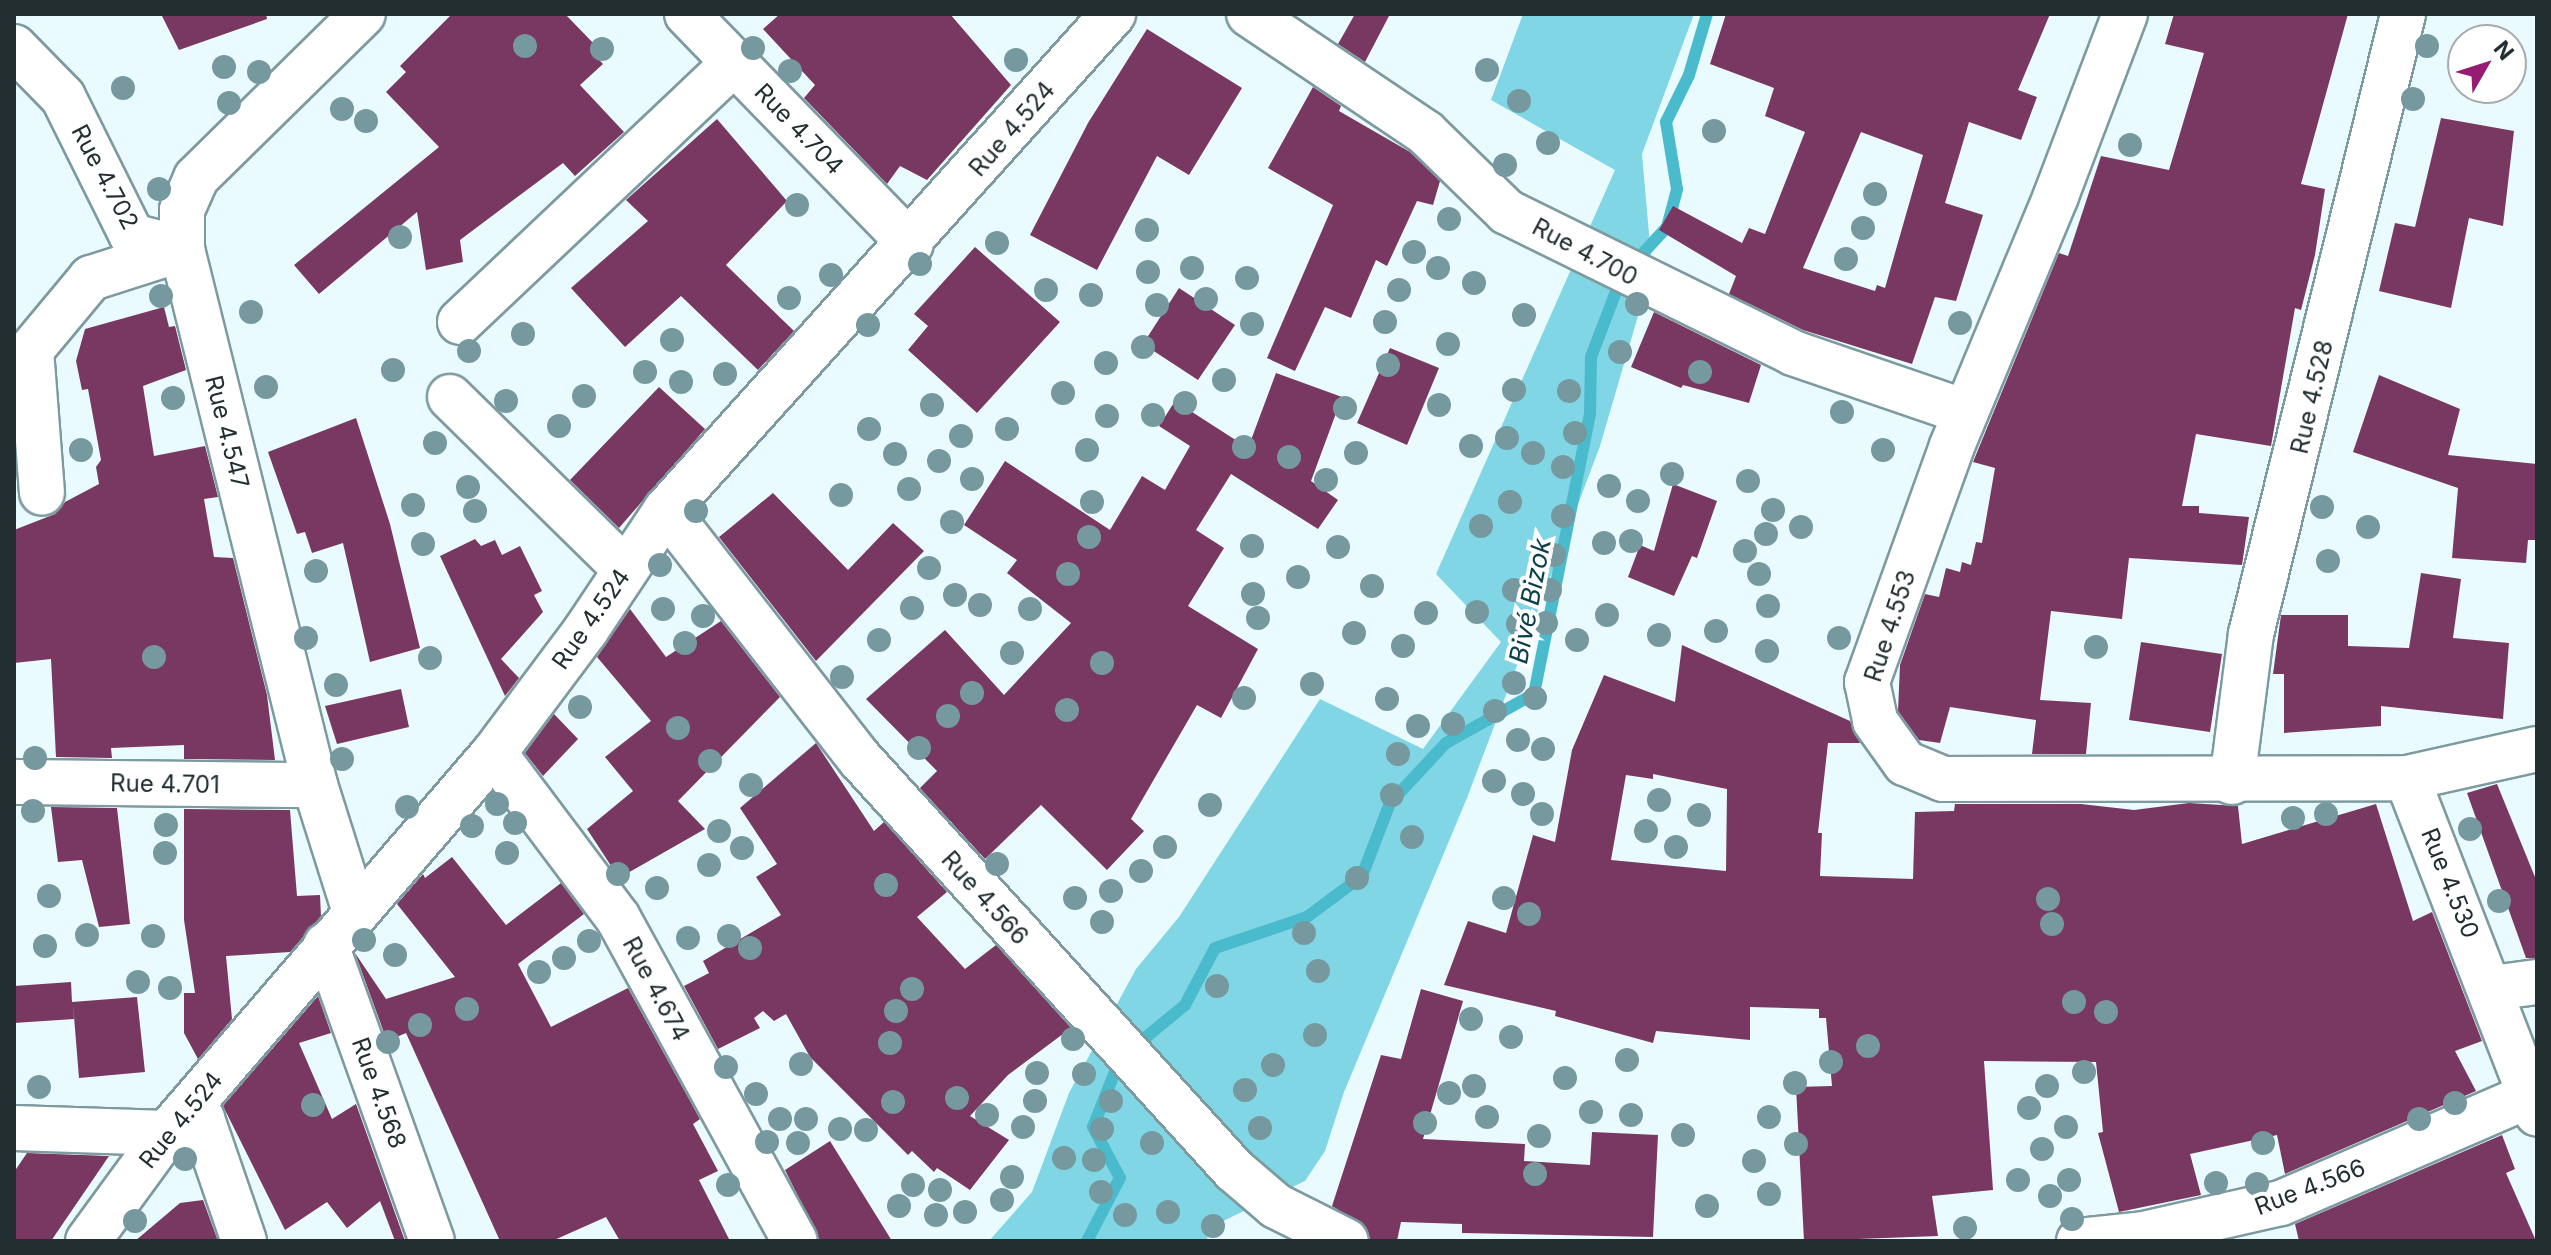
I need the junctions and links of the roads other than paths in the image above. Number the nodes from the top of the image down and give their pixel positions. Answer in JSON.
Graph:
{"nodes":[{"id":1,"x":687,"y":14,"type":"edge"},
{"id":2,"x":1113,"y":14,"type":"edge"},
{"id":3,"x":1249,"y":14,"type":"edge"},
{"id":4,"x":2125,"y":14,"type":"edge"},
{"id":5,"x":2403,"y":14,"type":"edge"},
{"id":6,"x":350,"y":19,"type":"edge"},
{"id":7,"x":14,"y":47,"type":"edge"},
{"id":8,"x":734,"y":63,"type":"junction"},
{"id":9,"x":911,"y":244,"type":"junction"},
{"id":10,"x":182,"y":249,"type":"junction"},
{"id":11,"x":460,"y":322,"type":"dead end"},
{"id":12,"x":450,"y":397,"type":"dead end"},
{"id":13,"x":1965,"y":412,"type":"junction"},
{"id":14,"x":42,"y":493,"type":"dead end"},
{"id":15,"x":666,"y":510,"type":"junction"},
{"id":16,"x":625,"y":569,"type":"junction"},
{"id":17,"x":2537,"y":749,"type":"edge"},
{"id":18,"x":494,"y":753,"type":"junction"},
{"id":19,"x":2407,"y":778,"type":"junction"},
{"id":20,"x":14,"y":782,"type":"edge"},
{"id":21,"x":2232,"y":782,"type":"junction"},
{"id":22,"x":315,"y":785,"type":"junction"},
{"id":23,"x":355,"y":912,"type":"junction"},
{"id":24,"x":326,"y":945,"type":"junction"},
{"id":25,"x":2515,"y":985,"type":"edge"},
{"id":26,"x":2533,"y":1104,"type":"edge"},
{"id":27,"x":14,"y":1128,"type":"edge"},
{"id":28,"x":167,"y":1133,"type":"junction"},
{"id":29,"x":88,"y":1241,"type":"edge"},
{"id":30,"x":244,"y":1241,"type":"edge"},
{"id":31,"x":432,"y":1241,"type":"edge"},
{"id":32,"x":795,"y":1241,"type":"edge"},
{"id":33,"x":1346,"y":1241,"type":"edge"},
{"id":34,"x":2079,"y":1241,"type":"edge"}],
"edges":[{"from":1,"to":8,"type":"street","name":"Rue 4.704"},
{"from":2,"to":9,"type":"street","name":"Rue 4.524"},
{"from":3,"to":13,"type":"street","name":"Rue 4.700"},
{"from":4,"to":13,"type":"street","name":"Rue 4.553"},
{"from":5,"to":21,"type":"street","name":"Rue 4.528"},
{"from":6,"to":10,"type":"street","name":"Rue 4.547"},
{"from":7,"to":10,"type":"street","name":"Rue 4.702"},
{"from":8,"to":9,"type":"street","name":"Rue 4.704"},
{"from":8,"to":11,"type":"street"},
{"from":9,"to":15,"type":"street","name":"Rue 4.524"},
{"from":10,"to":14,"type":"street","name":"Rue 4.702"},
{"from":10,"to":22,"type":"street","name":"Rue 4.547"},
{"from":12,"to":16,"type":"street"},
{"from":13,"to":21,"type":"street","name":"Rue 4.553"},
{"from":15,"to":16,"type":"street","name":"Rue 4.524"},
{"from":15,"to":33,"type":"street","name":"Rue 4.566"},
{"from":16,"to":18,"type":"street","name":"Rue 4.524"},
{"from":17,"to":19,"type":"street"},
{"from":18,"to":23,"type":"street","name":"Rue 4.524"},
{"from":18,"to":32,"type":"street","name":"Rue 4.674"},
{"from":19,"to":21,"type":"street","name":"Rue 4.553"},
{"from":19,"to":25,"type":"street","name":"Rue 4.530"},
{"from":20,"to":22,"type":"street","name":"Rue 4.701"},
{"from":22,"to":23,"type":"street","name":"Rue 4.547"},
{"from":23,"to":24,"type":"street","name":"Rue 4.524"},
{"from":24,"to":28,"type":"street","name":"Rue 4.524"},
{"from":24,"to":31,"type":"street","name":"Rue 4.568"},
{"from":25,"to":26,"type":"street","name":"Rue 4.530"},
{"from":26,"to":34,"type":"street","name":"Rue 4.566"},
{"from":27,"to":28,"type":"street"},
{"from":28,"to":29,"type":"street","name":"Rue 4.524"},
{"from":28,"to":30,"type":"street"}]}
